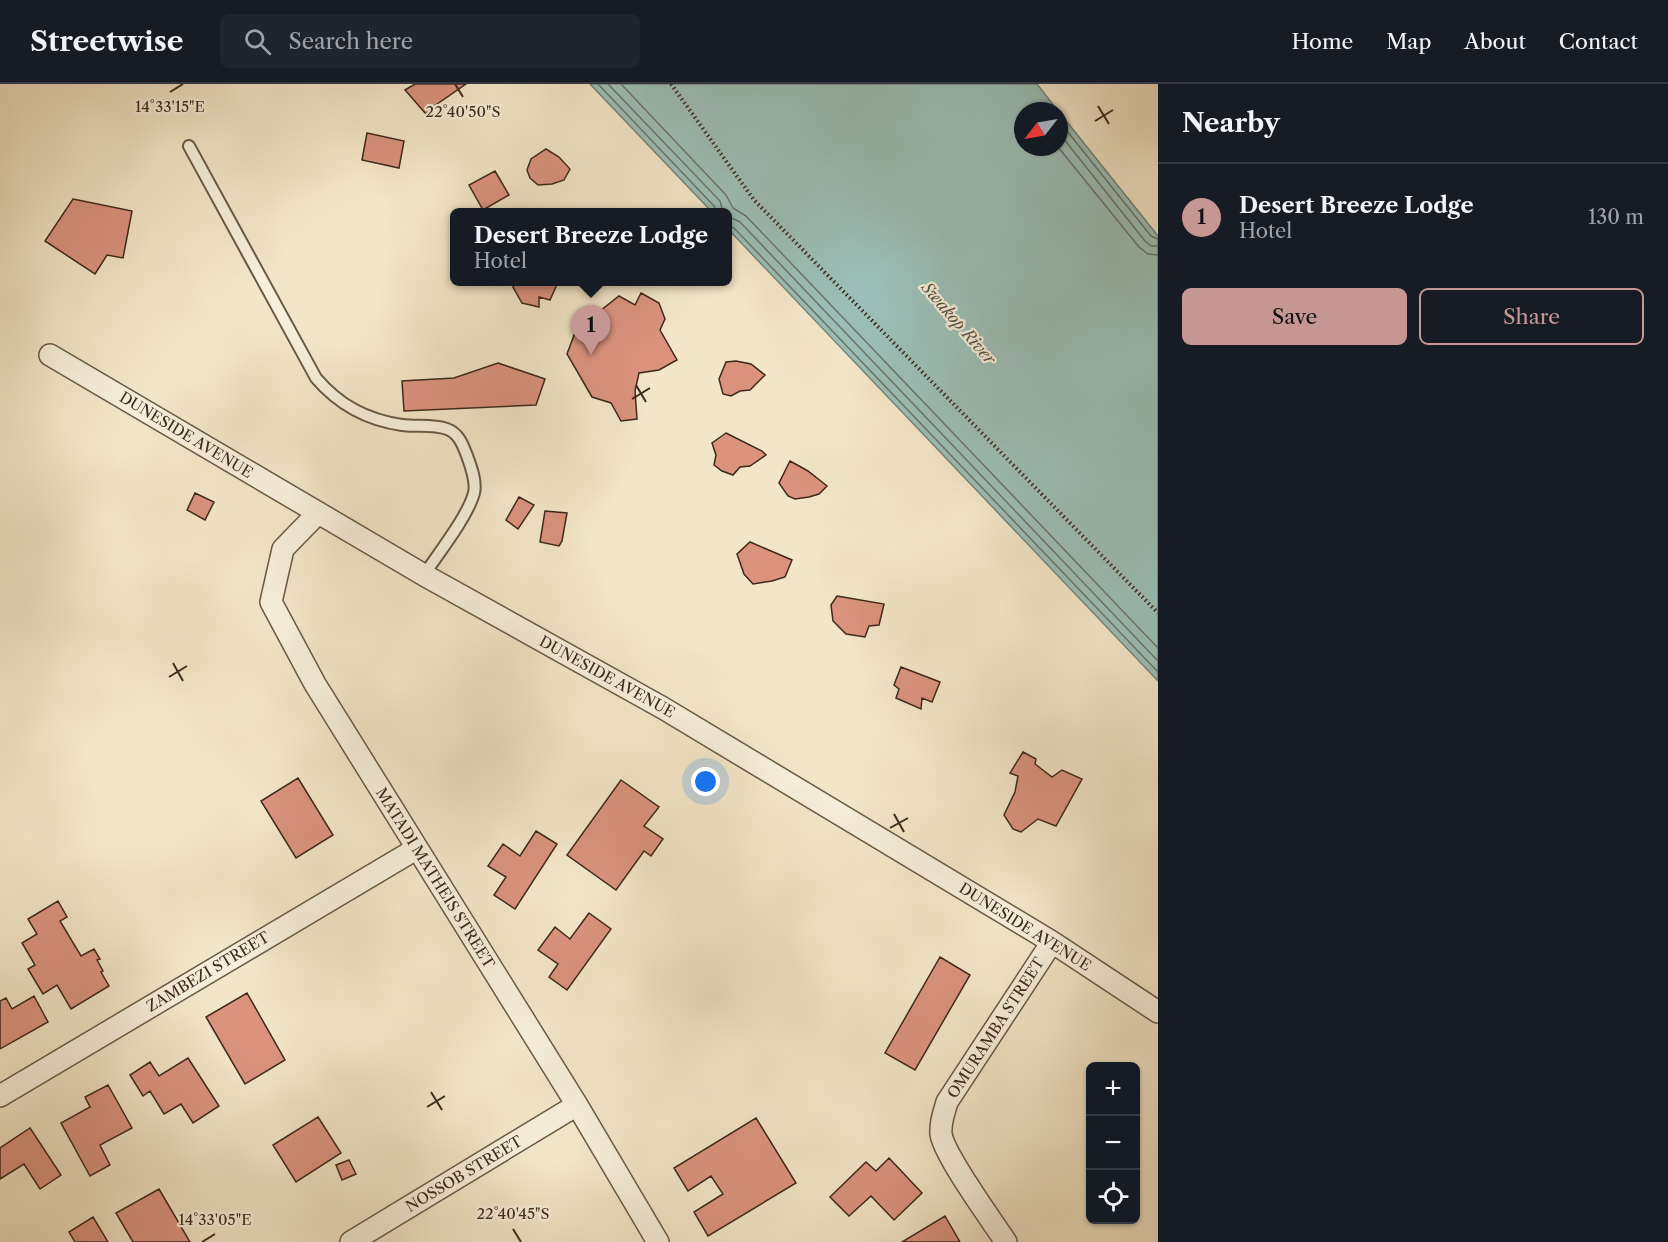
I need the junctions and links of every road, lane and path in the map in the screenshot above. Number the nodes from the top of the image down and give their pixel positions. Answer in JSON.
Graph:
{"nodes":[{"id":1,"x":671,"y":84,"type":"edge"},
{"id":2,"x":189,"y":146,"type":"dead end"},
{"id":3,"x":50,"y":355,"type":"dead end"},
{"id":4,"x":318,"y":513,"type":"junction"},
{"id":5,"x":424,"y":575,"type":"junction"},
{"id":6,"x":1158,"y":613,"type":"edge"},
{"id":7,"x":417,"y":849,"type":"junction"},
{"id":8,"x":1052,"y":942,"type":"junction"},
{"id":9,"x":1158,"y":1012,"type":"edge"},
{"id":10,"x":0,"y":1096,"type":"edge"},
{"id":11,"x":577,"y":1106,"type":"junction"},
{"id":12,"x":351,"y":1242,"type":"edge"},
{"id":13,"x":658,"y":1242,"type":"edge"},
{"id":14,"x":1006,"y":1242,"type":"edge"}],
"edges":[{"from":1,"to":6,"type":"path"},
{"from":2,"to":5,"type":"lane"},
{"from":3,"to":4,"type":"street","name":"DUNESIDE AVENUE"},
{"from":4,"to":5,"type":"street","name":"DUNESIDE AVENUE"},
{"from":4,"to":7,"type":"street","name":"MATADI MATHEIS STREET"},
{"from":5,"to":8,"type":"street","name":"DUNESIDE AVENUE"},
{"from":7,"to":10,"type":"street","name":"ZAMBEZI STREET"},
{"from":7,"to":11,"type":"street","name":"MATADI MATHEIS STREET"},
{"from":8,"to":9,"type":"street","name":"DUNESIDE AVENUE"},
{"from":8,"to":14,"type":"street","name":"OMURAMBA STREET"},
{"from":11,"to":12,"type":"street","name":"NOSSOB STREET"},
{"from":11,"to":13,"type":"street","name":"MATADI MATHEIS STREET"}]}
